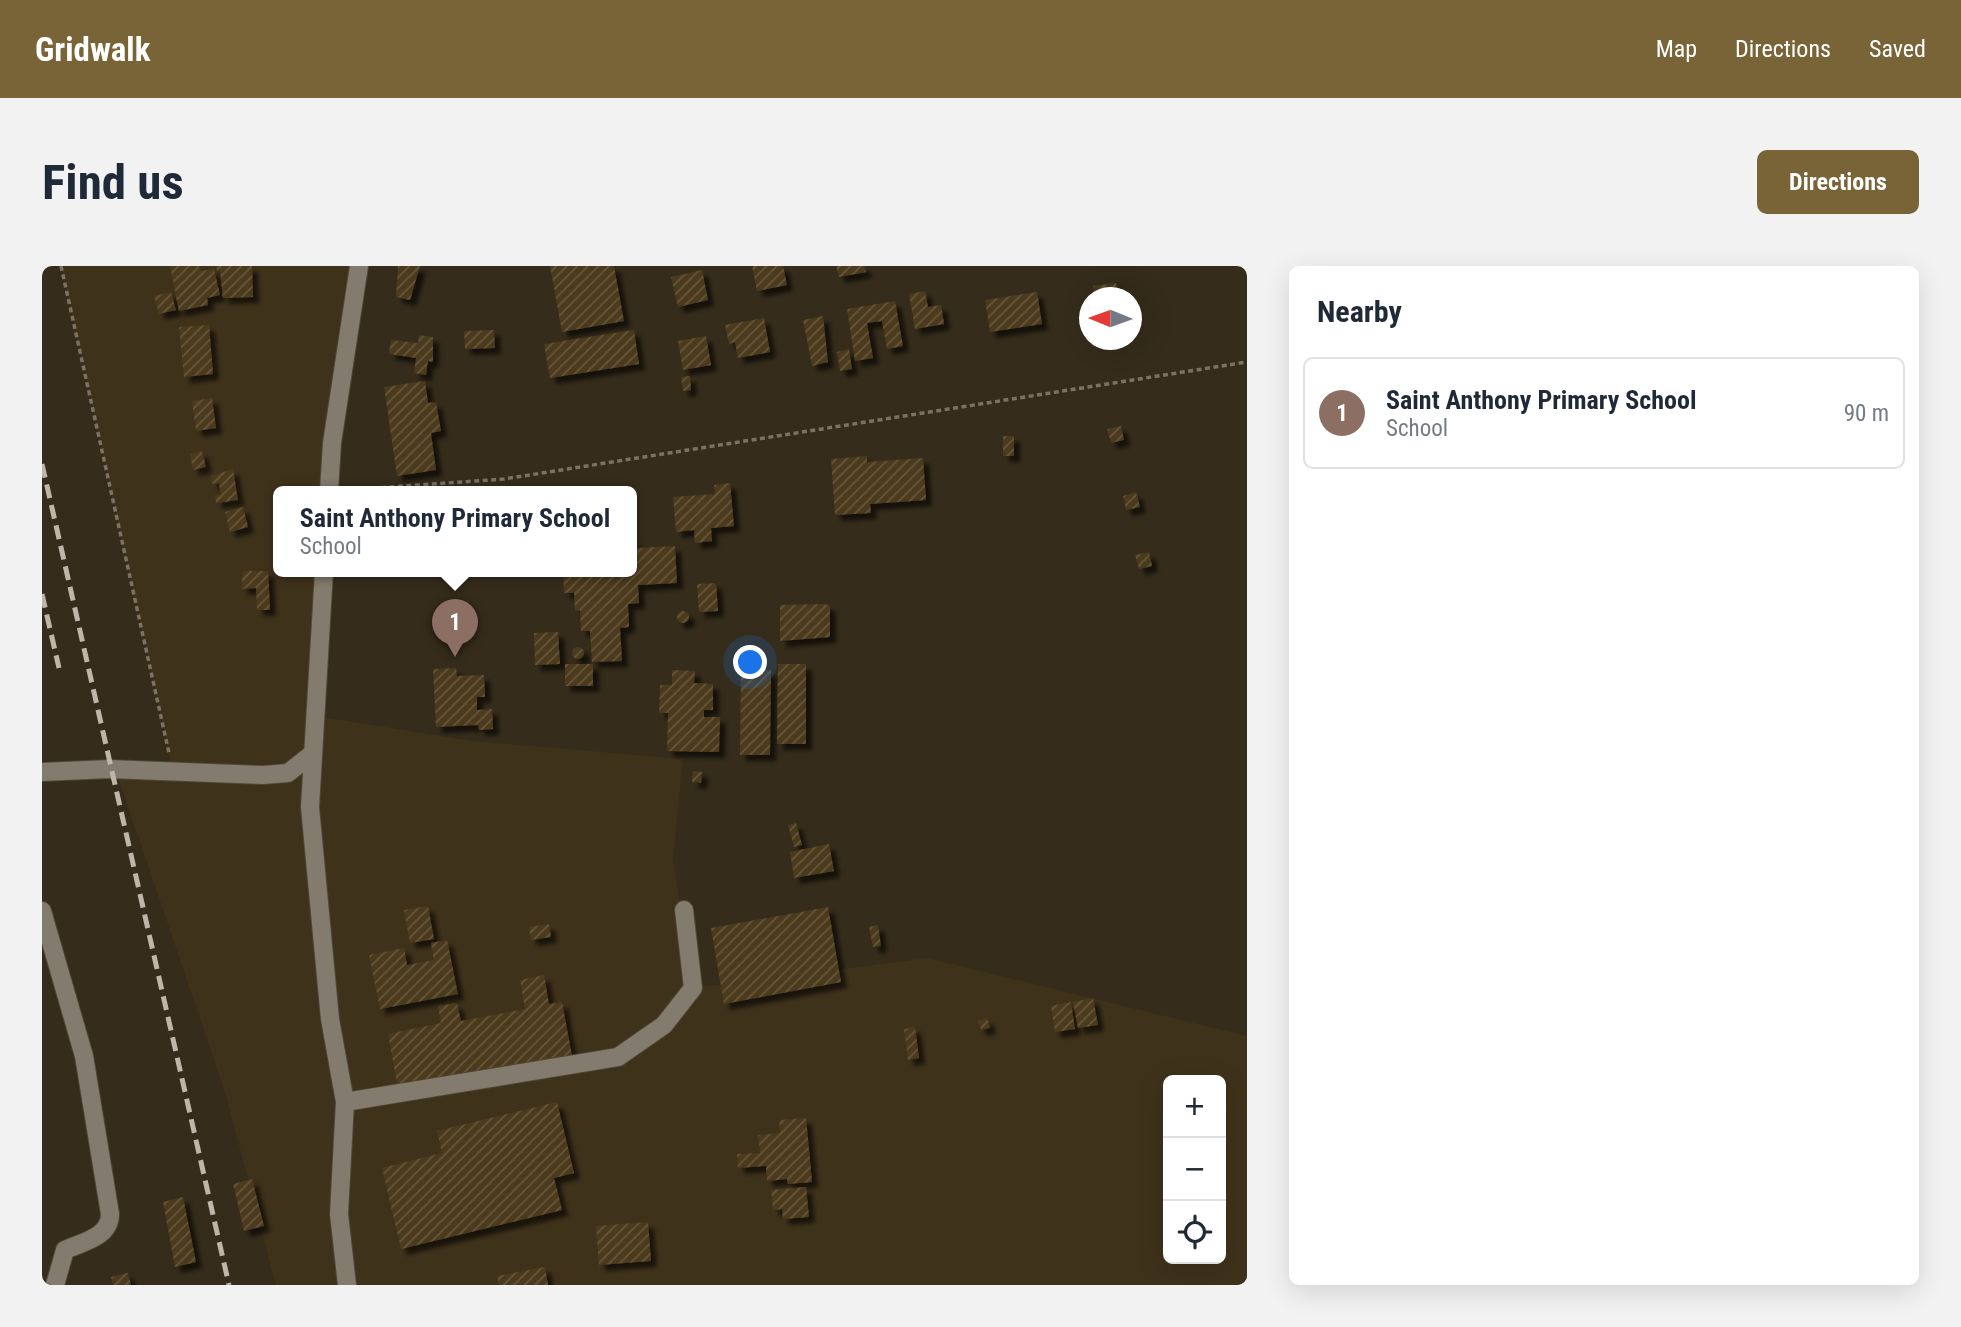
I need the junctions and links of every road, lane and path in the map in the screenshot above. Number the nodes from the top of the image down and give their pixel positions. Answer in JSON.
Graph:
{"nodes":[{"id":1,"x":61,"y":266,"type":"edge"},
{"id":2,"x":359,"y":266,"type":"edge"},
{"id":3,"x":1247,"y":362,"type":"edge"},
{"id":4,"x":332,"y":486,"type":"edge"},
{"id":5,"x":404,"y":486,"type":"edge"},
{"id":6,"x":324,"y":577,"type":"edge"},
{"id":7,"x":312,"y":754,"type":"junction"},
{"id":8,"x":42,"y":772,"type":"edge"},
{"id":9,"x":174,"y":772,"type":"junction"},
{"id":10,"x":684,"y":910,"type":"dead end"},
{"id":11,"x":42,"y":911,"type":"edge"},
{"id":12,"x":345,"y":1102,"type":"junction"},
{"id":13,"x":50,"y":1282,"type":"edge"},
{"id":14,"x":347,"y":1285,"type":"edge"}],
"edges":[{"from":1,"to":9,"type":"path"},
{"from":2,"to":4,"type":"street"},
{"from":3,"to":5,"type":"path"},
{"from":6,"to":7,"type":"street"},
{"from":7,"to":9,"type":"street"},
{"from":7,"to":12,"type":"street"},
{"from":8,"to":9,"type":"street"},
{"from":10,"to":12,"type":"street"},
{"from":11,"to":13,"type":"street"},
{"from":12,"to":14,"type":"street"}]}
